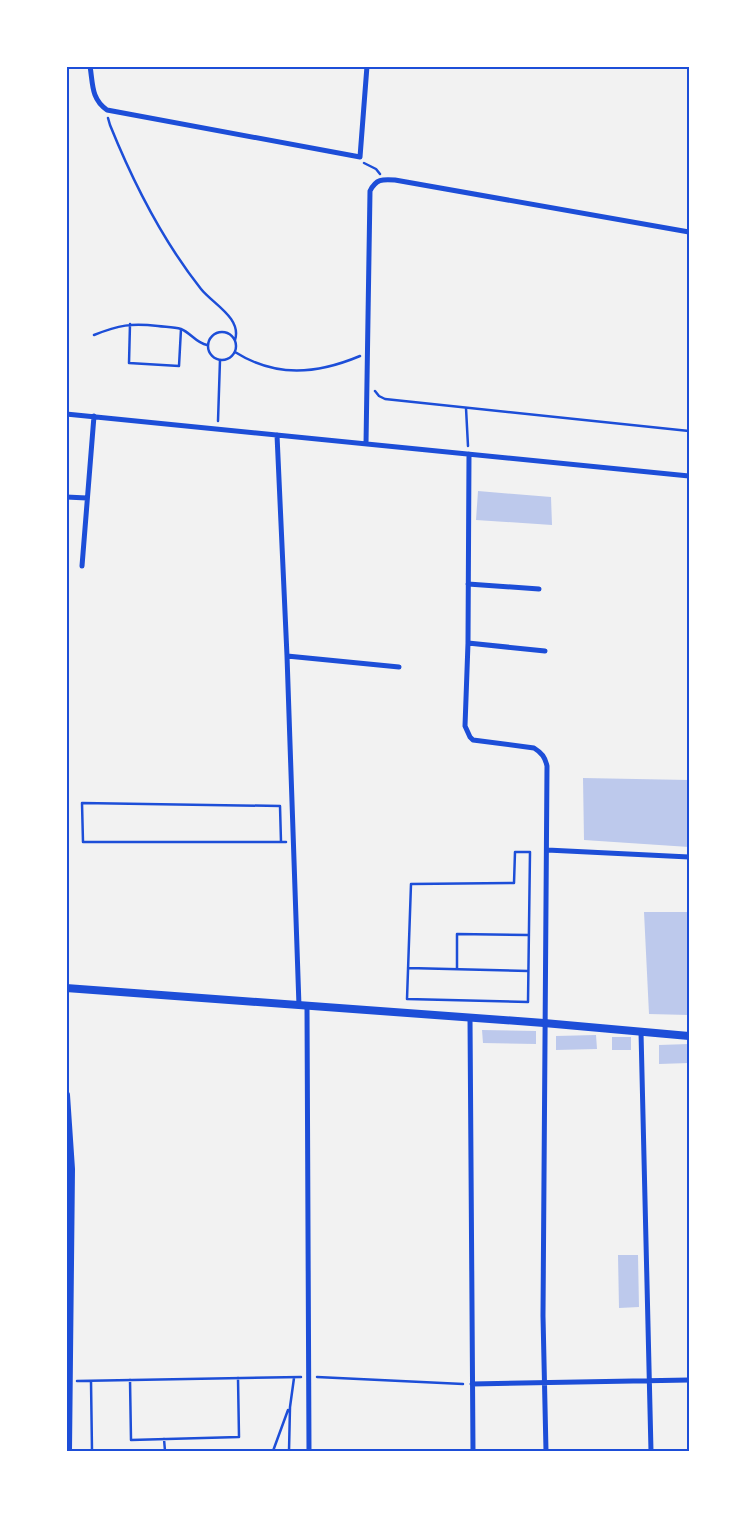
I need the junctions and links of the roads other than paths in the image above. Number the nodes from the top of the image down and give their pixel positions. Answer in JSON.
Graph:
{"nodes":[{"id":1,"x":90,"y":66,"type":"edge"},
{"id":2,"x":367,"y":66,"type":"edge"},
{"id":3,"x":689,"y":232,"type":"edge"},
{"id":4,"x":66,"y":414,"type":"edge"},
{"id":5,"x":94,"y":416,"type":"junction"},
{"id":6,"x":278,"y":435,"type":"junction"},
{"id":7,"x":366,"y":444,"type":"junction"},
{"id":8,"x":469,"y":454,"type":"junction"},
{"id":9,"x":689,"y":476,"type":"edge"},
{"id":10,"x":66,"y":497,"type":"edge"},
{"id":11,"x":87,"y":498,"type":"junction"},
{"id":12,"x":82,"y":566,"type":"dead end"},
{"id":13,"x":468,"y":584,"type":"junction"},
{"id":14,"x":539,"y":589,"type":"dead end"},
{"id":15,"x":468,"y":643,"type":"junction"},
{"id":16,"x":545,"y":651,"type":"dead end"},
{"id":17,"x":288,"y":656,"type":"junction"},
{"id":18,"x":398,"y":667,"type":"dead end"},
{"id":19,"x":546,"y":850,"type":"junction"},
{"id":20,"x":689,"y":857,"type":"edge"},
{"id":21,"x":66,"y":988,"type":"edge"},
{"id":22,"x":303,"y":1006,"type":"junction"},
{"id":23,"x":470,"y":1018,"type":"junction"},
{"id":24,"x":544,"y":1023,"type":"junction"},
{"id":25,"x":640,"y":1032,"type":"junction"},
{"id":26,"x":689,"y":1036,"type":"edge"},
{"id":27,"x":66,"y":1095,"type":"edge"},
{"id":28,"x":650,"y":1380,"type":"junction"},
{"id":29,"x":689,"y":1380,"type":"edge"},
{"id":30,"x":472,"y":1384,"type":"junction"},
{"id":31,"x":544,"y":1384,"type":"junction"},
{"id":32,"x":68,"y":1451,"type":"edge"},
{"id":33,"x":309,"y":1451,"type":"edge"},
{"id":34,"x":473,"y":1451,"type":"edge"},
{"id":35,"x":546,"y":1451,"type":"edge"},
{"id":36,"x":651,"y":1451,"type":"edge"}],
"edges":[{"from":1,"to":2,"type":"street"},
{"from":3,"to":7,"type":"street"},
{"from":4,"to":5,"type":"street"},
{"from":5,"to":6,"type":"street"},
{"from":5,"to":11,"type":"street"},
{"from":6,"to":7,"type":"street"},
{"from":6,"to":17,"type":"street"},
{"from":7,"to":8,"type":"street"},
{"from":8,"to":9,"type":"street"},
{"from":8,"to":13,"type":"street"},
{"from":10,"to":11,"type":"street"},
{"from":11,"to":12,"type":"street"},
{"from":13,"to":14,"type":"street"},
{"from":13,"to":15,"type":"street"},
{"from":15,"to":16,"type":"street"},
{"from":15,"to":19,"type":"street"},
{"from":17,"to":18,"type":"street"},
{"from":17,"to":22,"type":"street"},
{"from":19,"to":20,"type":"street"},
{"from":19,"to":24,"type":"street"},
{"from":21,"to":22,"type":"street"},
{"from":22,"to":23,"type":"street"},
{"from":22,"to":33,"type":"street"},
{"from":23,"to":24,"type":"street"},
{"from":23,"to":30,"type":"street"},
{"from":24,"to":25,"type":"street"},
{"from":24,"to":31,"type":"street"},
{"from":25,"to":26,"type":"street"},
{"from":25,"to":28,"type":"street"},
{"from":27,"to":32,"type":"street"},
{"from":28,"to":29,"type":"street"},
{"from":28,"to":31,"type":"street"},
{"from":28,"to":36,"type":"street"},
{"from":30,"to":31,"type":"street"},
{"from":30,"to":34,"type":"street"},
{"from":31,"to":35,"type":"street"}]}
